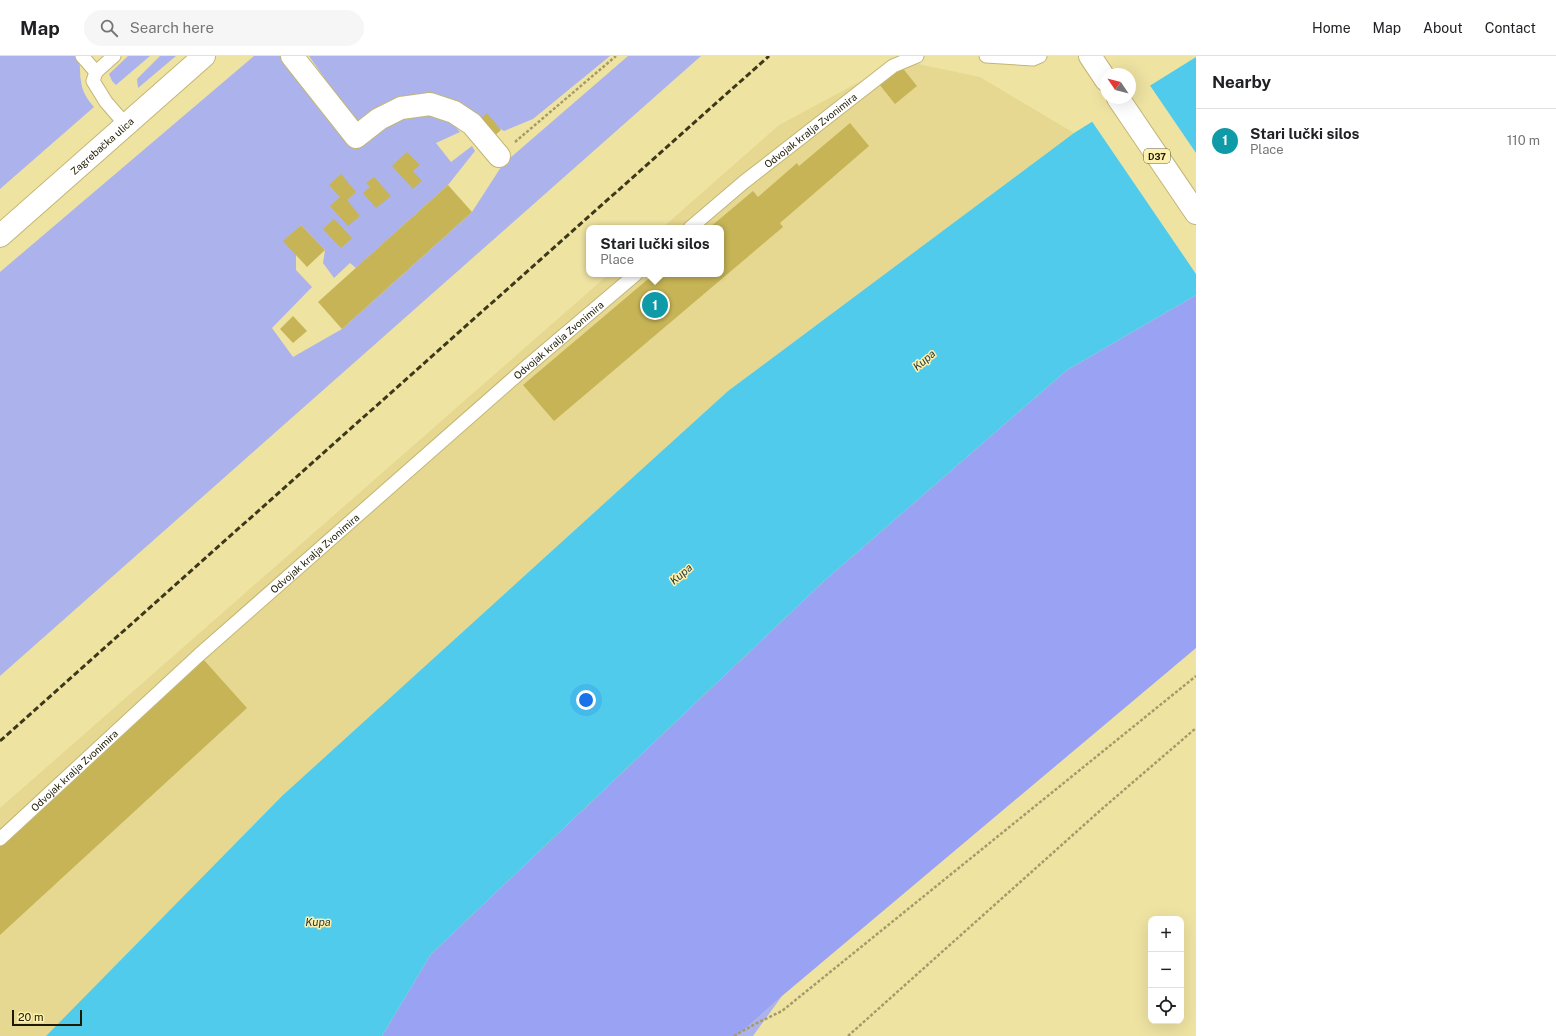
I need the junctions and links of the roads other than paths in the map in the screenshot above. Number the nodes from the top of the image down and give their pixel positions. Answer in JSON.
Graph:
{"nodes":[{"id":1,"x":82,"y":56,"type":"edge"},
{"id":2,"x":114,"y":56,"type":"edge"},
{"id":3,"x":204,"y":56,"type":"edge"},
{"id":4,"x":292,"y":56,"type":"edge"},
{"id":5,"x":918,"y":56,"type":"edge"},
{"id":6,"x":986,"y":56,"type":"edge"},
{"id":7,"x":1040,"y":56,"type":"edge"},
{"id":8,"x":1090,"y":56,"type":"edge"},
{"id":9,"x":1100,"y":71,"type":"edge"},
{"id":10,"x":96,"y":72,"type":"junction"},
{"id":11,"x":1122,"y":104,"type":"edge"},
{"id":12,"x":126,"y":125,"type":"junction"},
{"id":13,"x":499,"y":156,"type":"road end"},
{"id":14,"x":1196,"y":213,"type":"edge"},
{"id":15,"x":694,"y":225,"type":"edge"},
{"id":16,"x":0,"y":236,"type":"edge"},
{"id":17,"x":632,"y":277,"type":"edge"},
{"id":18,"x":0,"y":840,"type":"edge"}],
"edges":[{"from":1,"to":10,"type":"lane"},
{"from":2,"to":10,"type":"lane"},
{"from":3,"to":12,"type":"street","name":"Zagrebačka ulica"},
{"from":4,"to":13,"type":"street"},
{"from":5,"to":15,"type":"lane","name":"Odvojak kralja Zvonimira"},
{"from":6,"to":7,"type":"lane"},
{"from":8,"to":9,"type":"street"},
{"from":10,"to":12,"type":"lane"},
{"from":11,"to":14,"type":"street","number":"D37"},
{"from":12,"to":16,"type":"street","name":"Zagrebačka ulica"},
{"from":17,"to":18,"type":"lane","name":"Odvojak kralja Zvonimira"}]}
